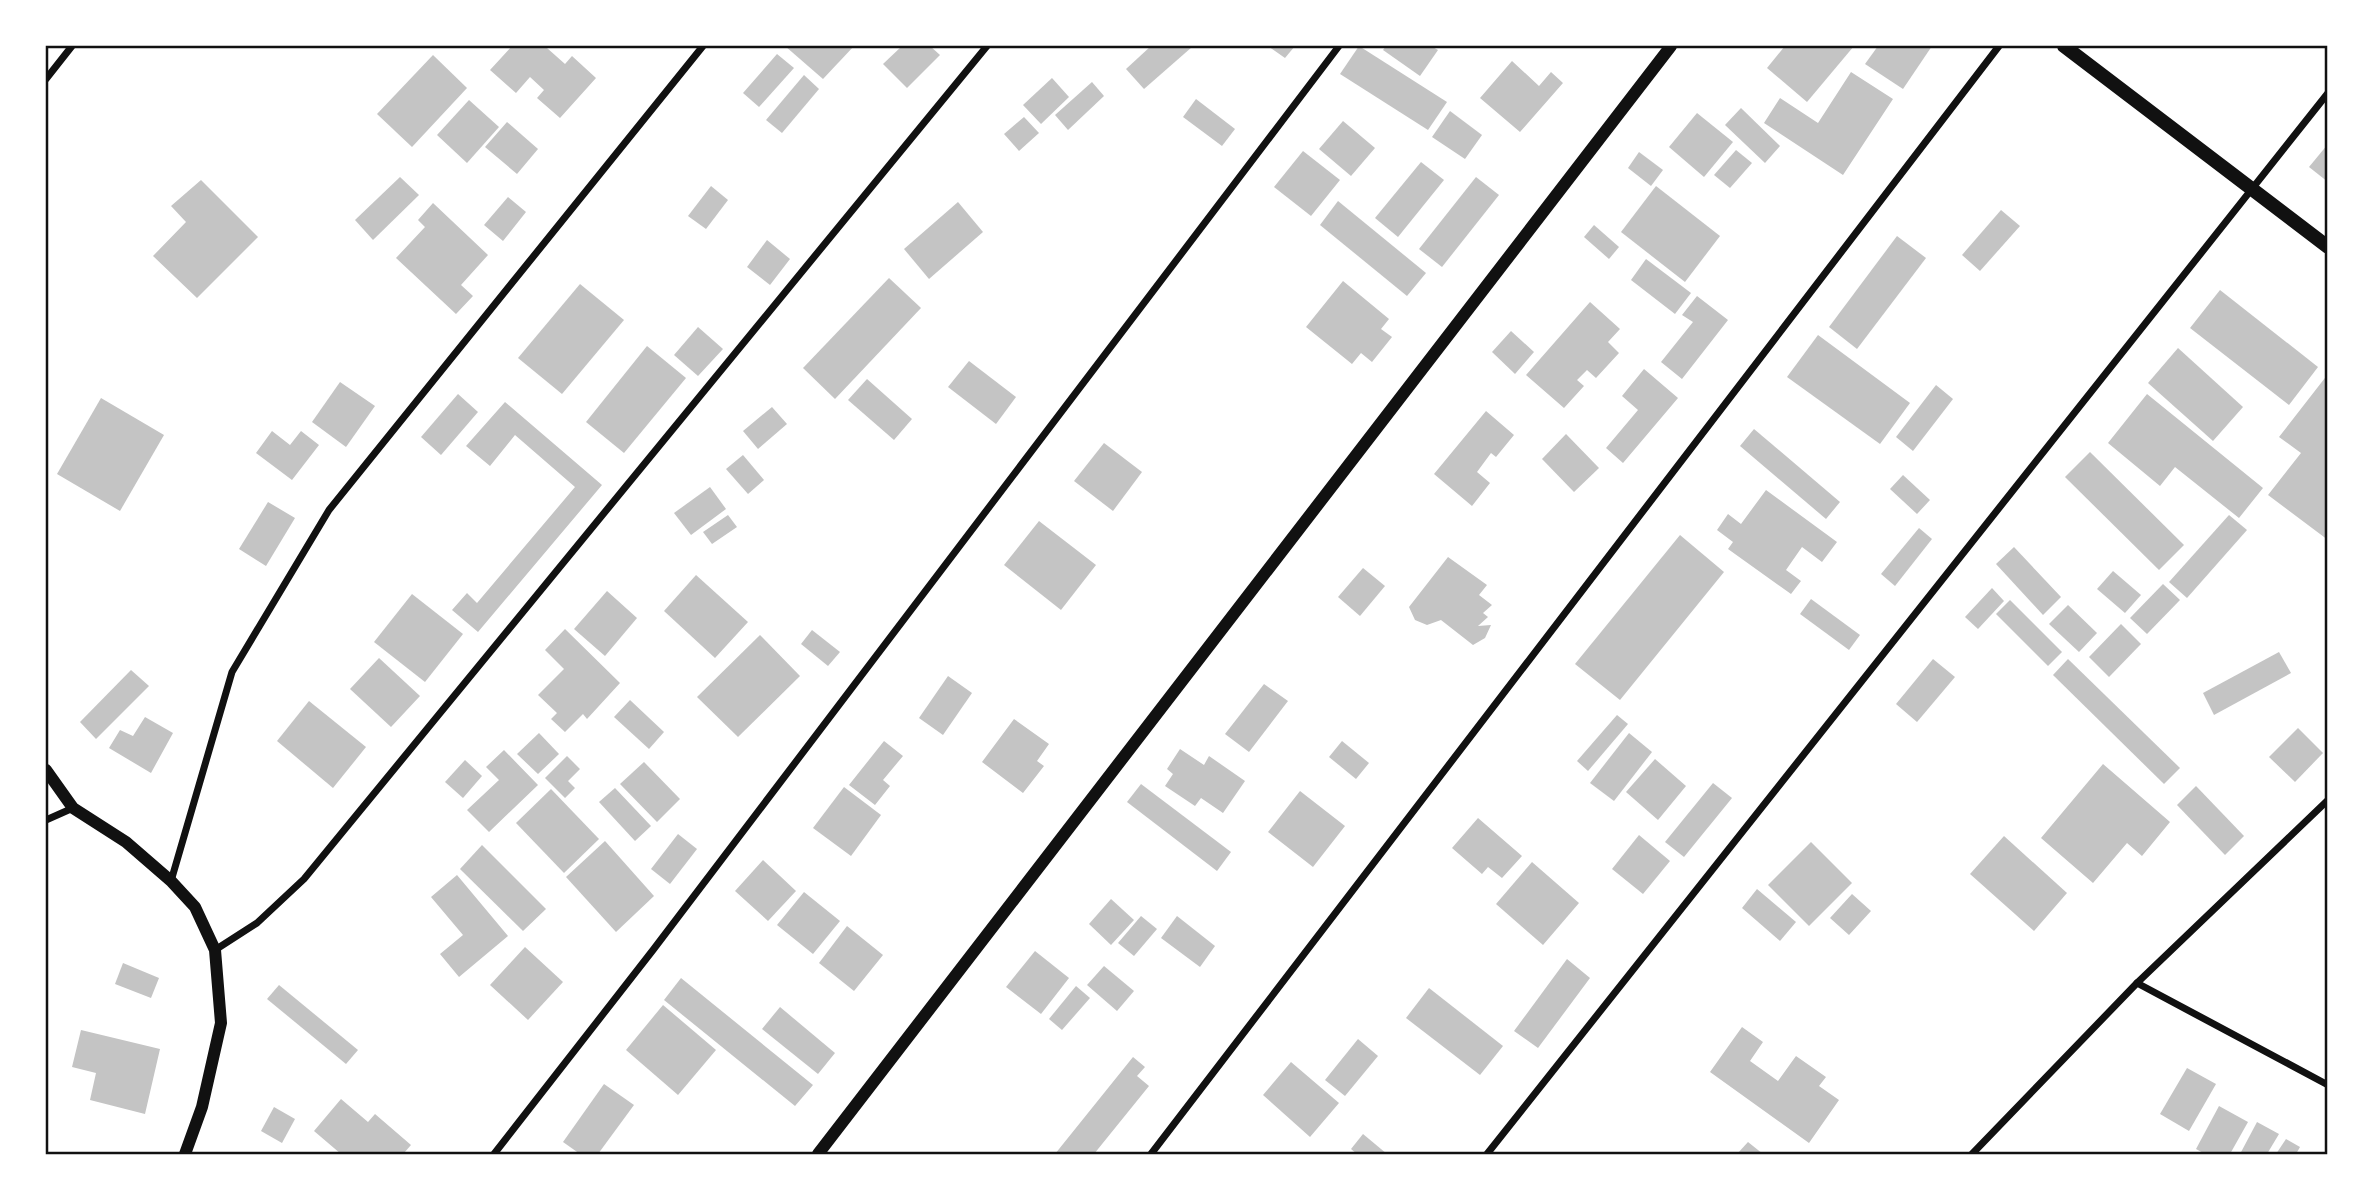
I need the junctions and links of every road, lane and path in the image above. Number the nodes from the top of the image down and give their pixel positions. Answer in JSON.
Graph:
{"nodes":[{"id":1,"x":72,"y":46,"type":"edge"},
{"id":2,"x":703,"y":46,"type":"edge"},
{"id":3,"x":987,"y":46,"type":"edge"},
{"id":4,"x":1339,"y":46,"type":"edge"},
{"id":5,"x":1671,"y":46,"type":"edge"},
{"id":6,"x":1999,"y":46,"type":"edge"},
{"id":7,"x":2064,"y":46,"type":"edge"},
{"id":8,"x":46,"y":79,"type":"edge"},
{"id":9,"x":2328,"y":93,"type":"edge"},
{"id":10,"x":2252,"y":189,"type":"junction"},
{"id":11,"x":2328,"y":247,"type":"edge"},
{"id":12,"x":46,"y":770,"type":"edge"},
{"id":13,"x":2328,"y":800,"type":"edge"},
{"id":14,"x":73,"y":808,"type":"junction"},
{"id":15,"x":46,"y":820,"type":"edge"},
{"id":16,"x":171,"y":881,"type":"junction"},
{"id":17,"x":215,"y":950,"type":"junction"},
{"id":18,"x":2137,"y":983,"type":"junction"},
{"id":19,"x":2328,"y":1085,"type":"edge"},
{"id":20,"x":185,"y":1154,"type":"edge"},
{"id":21,"x":495,"y":1154,"type":"edge"},
{"id":22,"x":818,"y":1154,"type":"edge"},
{"id":23,"x":1151,"y":1154,"type":"edge"},
{"id":24,"x":1487,"y":1154,"type":"edge"},
{"id":25,"x":1972,"y":1154,"type":"edge"}],
"edges":[{"from":1,"to":8,"type":"street"},
{"from":2,"to":16,"type":"street"},
{"from":3,"to":17,"type":"street"},
{"from":4,"to":21,"type":"street"},
{"from":5,"to":22,"type":"street"},
{"from":6,"to":23,"type":"street"},
{"from":7,"to":10,"type":"main road"},
{"from":9,"to":10,"type":"street"},
{"from":10,"to":11,"type":"main road"},
{"from":10,"to":24,"type":"street"},
{"from":12,"to":14,"type":"street"},
{"from":13,"to":18,"type":"street"},
{"from":14,"to":15,"type":"street"},
{"from":14,"to":16,"type":"street"},
{"from":16,"to":17,"type":"street"},
{"from":17,"to":20,"type":"street"},
{"from":18,"to":19,"type":"street"},
{"from":18,"to":25,"type":"street"}]}
